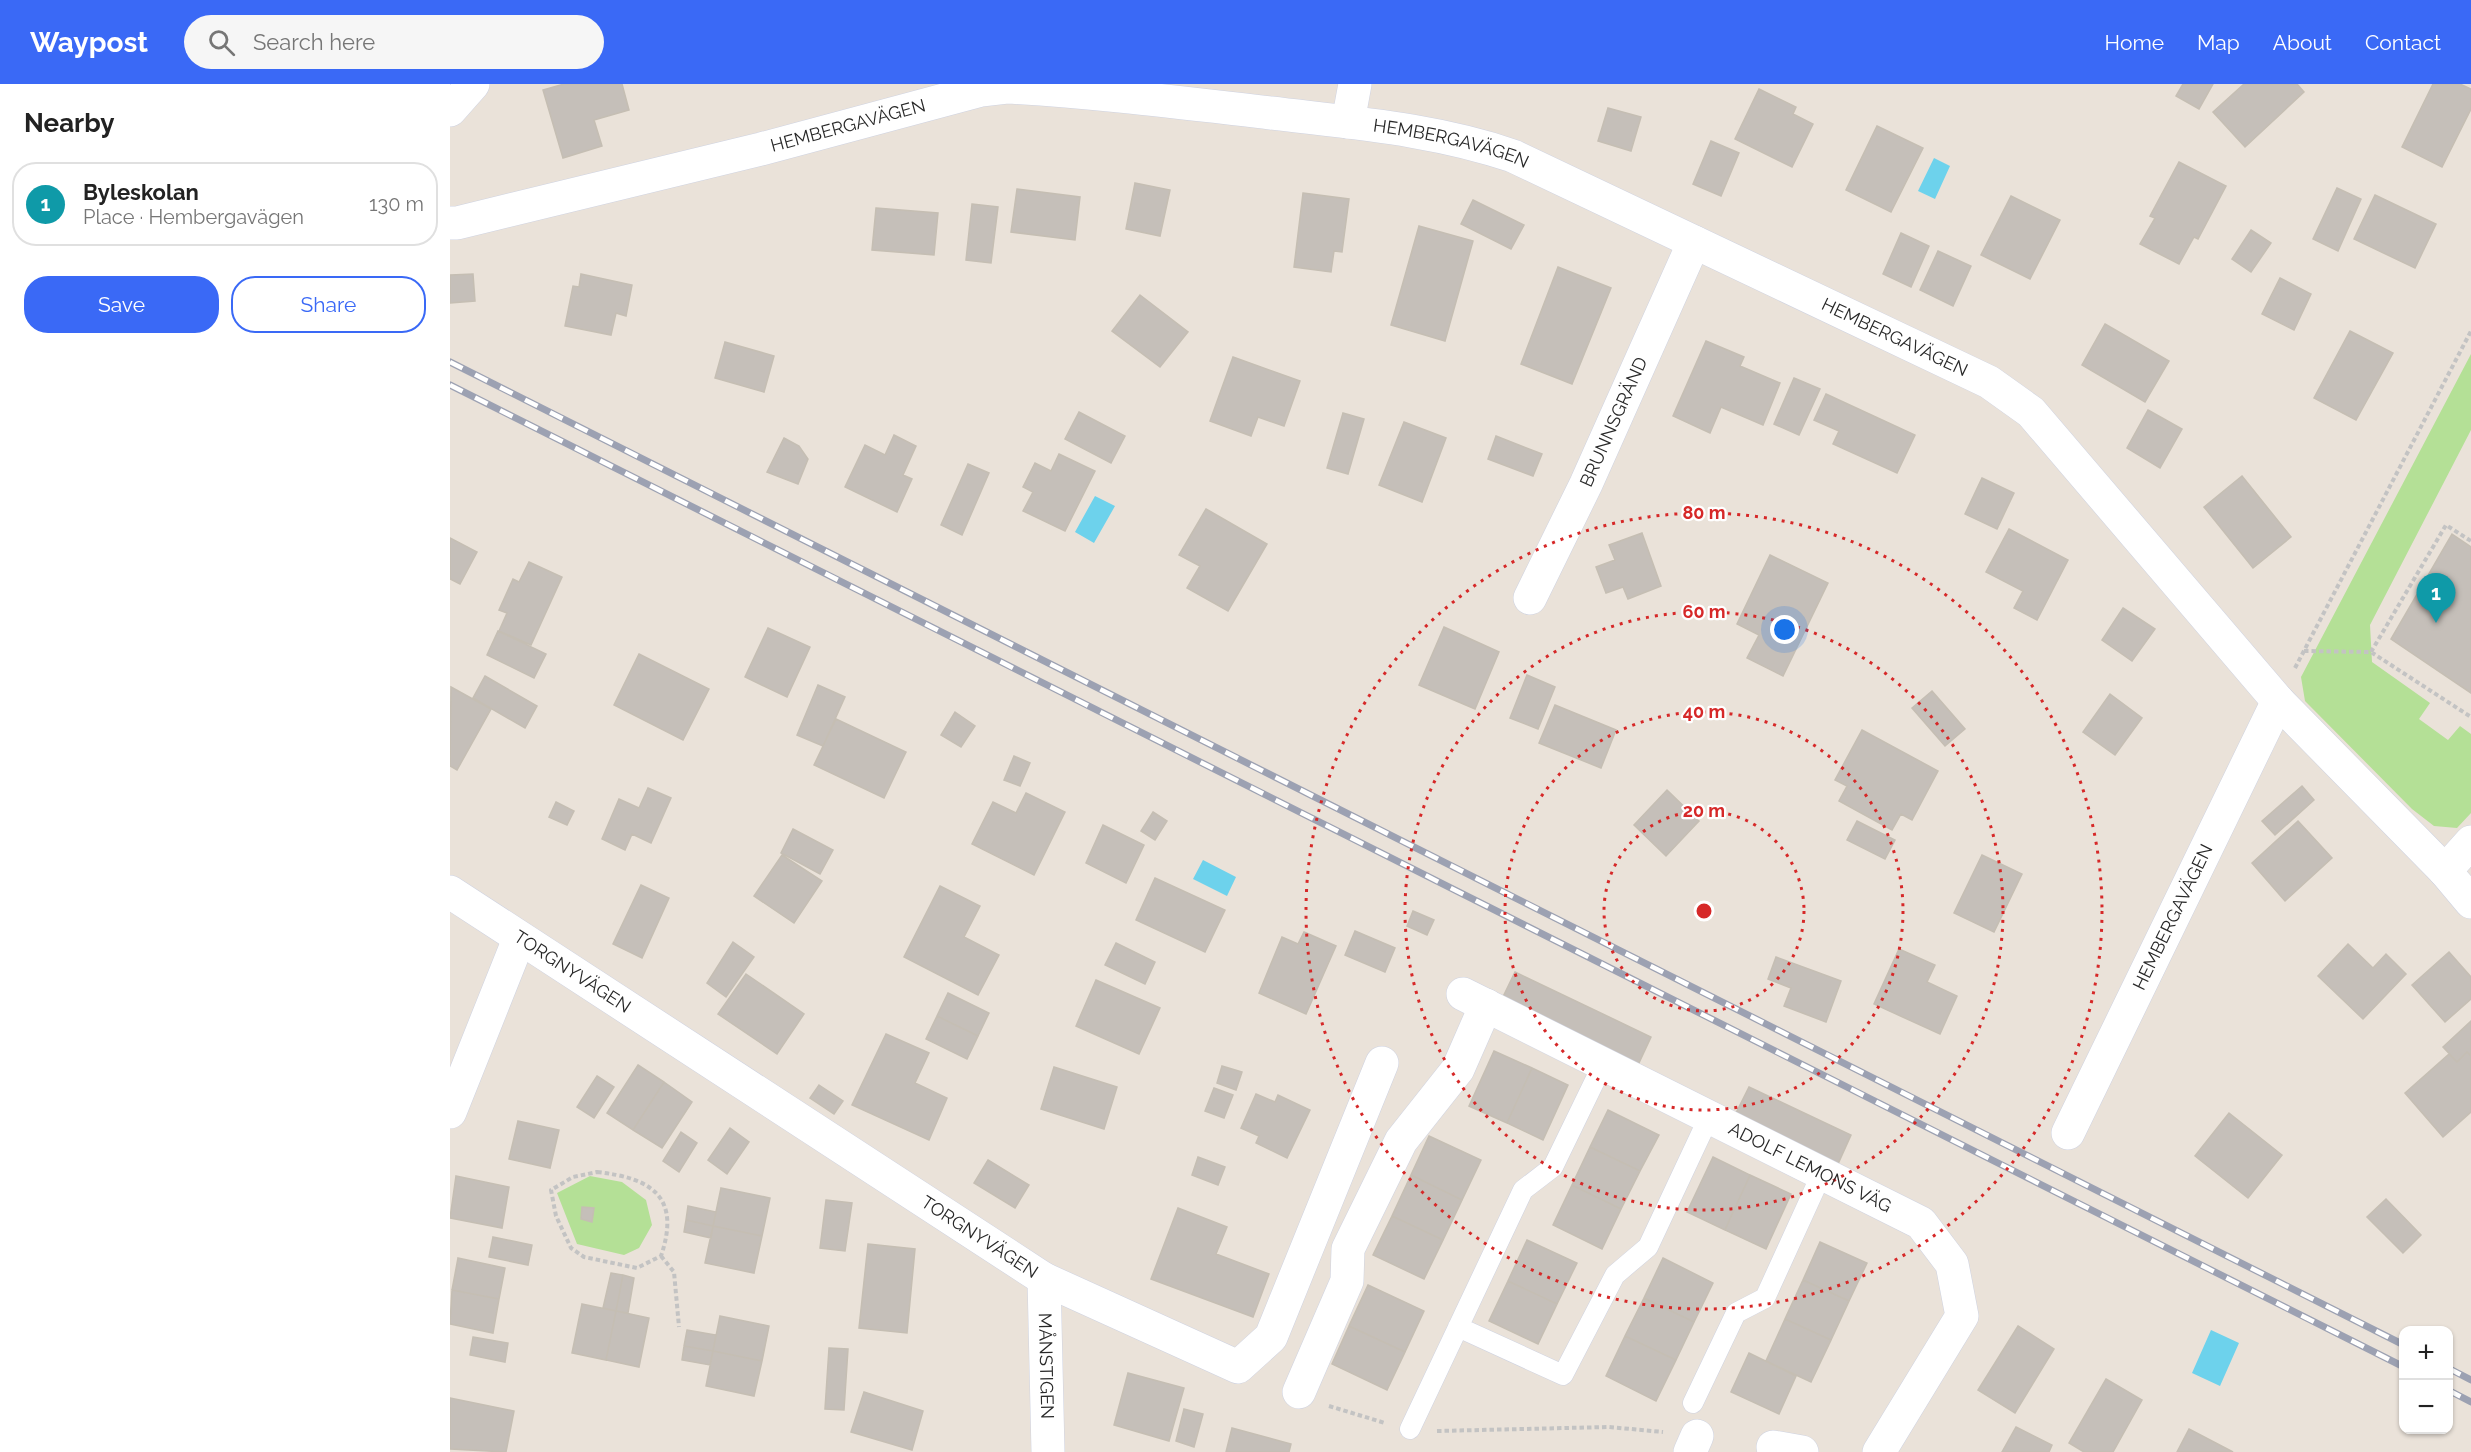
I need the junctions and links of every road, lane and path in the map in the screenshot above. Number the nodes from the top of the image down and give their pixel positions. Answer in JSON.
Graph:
{"nodes":[{"id":1,"x":473,"y":84,"type":"edge"},
{"id":2,"x":1355,"y":84,"type":"edge"},
{"id":3,"x":450,"y":110,"type":"edge"},
{"id":4,"x":1348,"y":122,"type":"junction"},
{"id":5,"x":450,"y":223,"type":"edge"},
{"id":6,"x":1694,"y":242,"type":"junction"},
{"id":7,"x":2471,"y":331,"type":"edge"},
{"id":8,"x":2471,"y":541,"type":"edge"},
{"id":9,"x":1530,"y":598,"type":"dead end"},
{"id":10,"x":2304,"y":651,"type":"junction"},
{"id":11,"x":2371,"y":651,"type":"junction"},
{"id":12,"x":2278,"y":701,"type":"junction"},
{"id":13,"x":2471,"y":717,"type":"edge"},
{"id":14,"x":2471,"y":842,"type":"edge"},
{"id":15,"x":2445,"y":871,"type":"junction"},
{"id":16,"x":450,"y":892,"type":"edge"},
{"id":17,"x":2471,"y":902,"type":"edge"},
{"id":18,"x":519,"y":939,"type":"junction"},
{"id":19,"x":1382,"y":1063,"type":"dead end"},
{"id":20,"x":1603,"y":1064,"type":"junction"},
{"id":21,"x":450,"y":1112,"type":"edge"},
{"id":22,"x":1709,"y":1117,"type":"junction"},
{"id":23,"x":2068,"y":1133,"type":"dead end"},
{"id":24,"x":1822,"y":1173,"type":"junction"},
{"id":25,"x":661,"y":1256,"type":"junction"},
{"id":26,"x":1044,"y":1279,"type":"junction"},
{"id":27,"x":679,"y":1327,"type":"dead end"},
{"id":28,"x":1458,"y":1327,"type":"junction"},
{"id":29,"x":1299,"y":1392,"type":"joint"},
{"id":30,"x":1693,"y":1403,"type":"dead end"},
{"id":31,"x":1410,"y":1429,"type":"junction"},
{"id":32,"x":1694,"y":1444,"type":"edge"},
{"id":33,"x":1048,"y":1452,"type":"edge"},
{"id":34,"x":1879,"y":1452,"type":"edge"}],
"edges":[{"from":1,"to":3,"type":"street"},
{"from":2,"to":4,"type":"street"},
{"from":4,"to":5,"type":"street","name":"HEMBERGAVÄGEN"},
{"from":4,"to":6,"type":"street","name":"HEMBERGAVÄGEN"},
{"from":6,"to":9,"type":"street","name":"BRUNNSGRÄND"},
{"from":6,"to":12,"type":"street","name":"HEMBERGAVÄGEN"},
{"from":7,"to":10,"type":"path"},
{"from":8,"to":11,"type":"path"},
{"from":10,"to":11,"type":"path"},
{"from":10,"to":12,"type":"path"},
{"from":11,"to":13,"type":"path"},
{"from":12,"to":15,"type":"street","name":"HEMBERGAVÄGEN"},
{"from":12,"to":23,"type":"street","name":"HEMBERGAVÄGEN"},
{"from":14,"to":15,"type":"street"},
{"from":15,"to":17,"type":"street","name":"HEMBERGAVÄGEN"},
{"from":16,"to":18,"type":"street","name":"TORGNYVÄGEN"},
{"from":18,"to":21,"type":"street"},
{"from":18,"to":26,"type":"street","name":"TORGNYVÄGEN"},
{"from":19,"to":26,"type":"street","name":"TORGNYVÄGEN"},
{"from":20,"to":22,"type":"street","name":"ADOLF LEMONS VÄG"},
{"from":20,"to":28,"type":"lane"},
{"from":20,"to":29,"type":"street","name":"ADOLF LEMONS VÄG"},
{"from":22,"to":24,"type":"street","name":"ADOLF LEMONS VÄG"},
{"from":22,"to":28,"type":"lane"},
{"from":24,"to":30,"type":"lane"},
{"from":24,"to":34,"type":"street","name":"ADOLF LEMONS VÄG"},
{"from":25,"to":25,"type":"path"},
{"from":25,"to":27,"type":"path"},
{"from":26,"to":33,"type":"street","name":"MÅNSTIGEN"},
{"from":28,"to":31,"type":"lane"},
{"from":29,"to":31,"type":"path"},
{"from":31,"to":32,"type":"path"}]}
